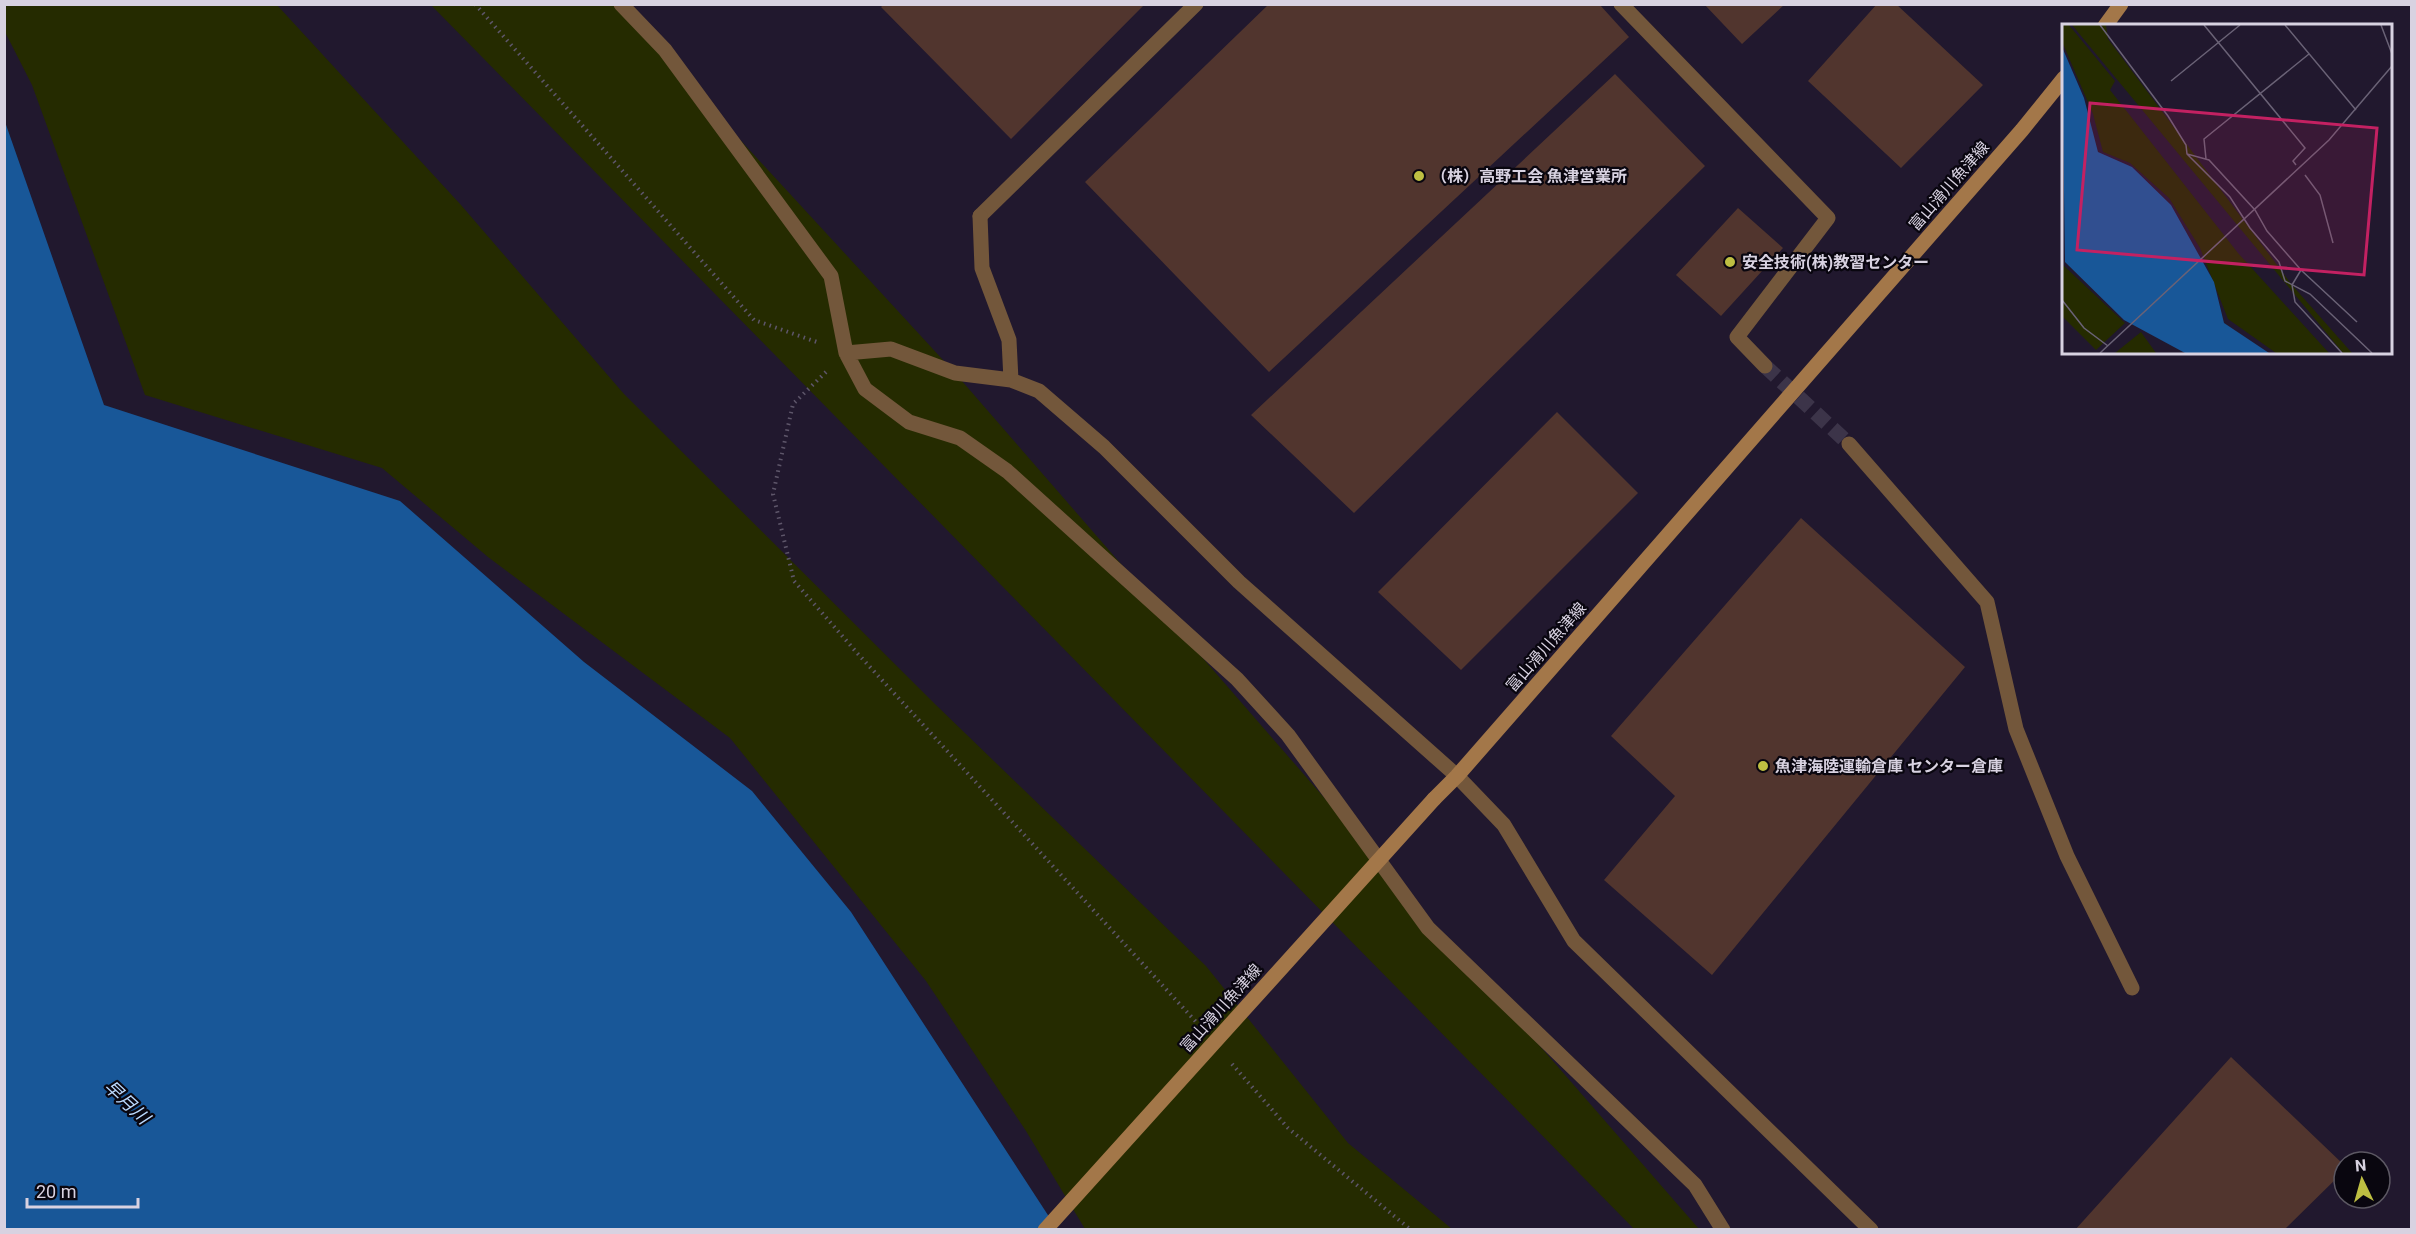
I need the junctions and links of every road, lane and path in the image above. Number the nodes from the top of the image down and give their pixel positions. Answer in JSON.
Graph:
{"nodes":[{"id":1,"x":475,"y":4,"type":"edge"},
{"id":2,"x":621,"y":4,"type":"edge"},
{"id":3,"x":1196,"y":4,"type":"edge"},
{"id":4,"x":1621,"y":4,"type":"edge"},
{"id":5,"x":2121,"y":4,"type":"edge"},
{"id":6,"x":2106,"y":24,"type":"edge"},
{"id":7,"x":2062,"y":80,"type":"edge"},
{"id":8,"x":846,"y":353,"type":"junction"},
{"id":9,"x":1765,"y":366,"type":"tunnel mouth"},
{"id":10,"x":1011,"y":380,"type":"junction"},
{"id":11,"x":1849,"y":444,"type":"tunnel mouth"},
{"id":12,"x":1457,"y":776,"type":"junction"},
{"id":13,"x":2132,"y":988,"type":"dead end"},
{"id":14,"x":1204,"y":1031,"type":"dead end"},
{"id":15,"x":1227,"y":1058,"type":"dead end"},
{"id":16,"x":1045,"y":1230,"type":"edge"},
{"id":17,"x":1411,"y":1230,"type":"edge"},
{"id":18,"x":1723,"y":1230,"type":"edge"},
{"id":19,"x":1871,"y":1230,"type":"edge"}],
"edges":[{"from":1,"to":8,"type":"path"},
{"from":2,"to":8,"type":"street"},
{"from":3,"to":10,"type":"street"},
{"from":4,"to":9,"type":"street"},
{"from":5,"to":6,"type":"main road"},
{"from":7,"to":12,"type":"main road","name":"富山滑川魚津線"},
{"from":8,"to":10,"type":"street"},
{"from":8,"to":14,"type":"path"},
{"from":8,"to":18,"type":"street"},
{"from":10,"to":12,"type":"street"},
{"from":11,"to":13,"type":"street"},
{"from":12,"to":16,"type":"main road","name":"富山滑川魚津線","bridge":true},
{"from":12,"to":19,"type":"street"},
{"from":15,"to":17,"type":"path"}]}
